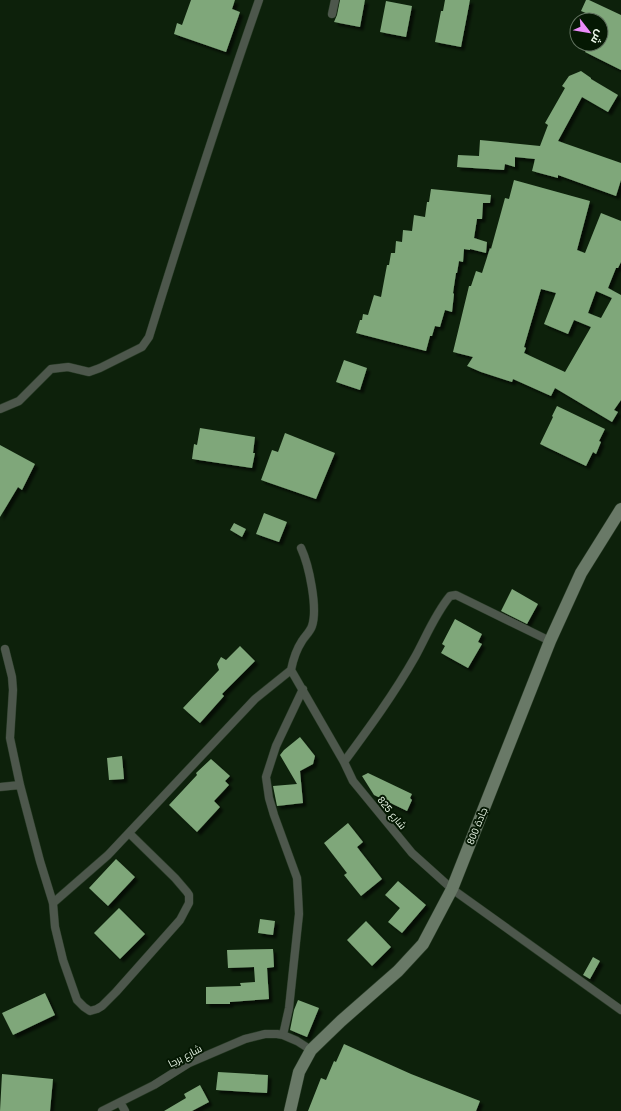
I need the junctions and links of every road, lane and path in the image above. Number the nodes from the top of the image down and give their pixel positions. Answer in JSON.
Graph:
{"nodes":[{"id":1,"x":259,"y":0,"type":"edge"},
{"id":2,"x":335,"y":0,"type":"edge"},
{"id":3,"x":332,"y":14,"type":"dead end"},
{"id":4,"x":0,"y":409,"type":"edge"},
{"id":5,"x":621,"y":509,"type":"edge"},
{"id":6,"x":301,"y":548,"type":"dead end"},
{"id":7,"x":550,"y":641,"type":"junction"},
{"id":8,"x":5,"y":649,"type":"dead end"},
{"id":9,"x":291,"y":670,"type":"junction"},
{"id":10,"x":303,"y":689,"type":"junction"},
{"id":11,"x":344,"y":762,"type":"junction"},
{"id":12,"x":20,"y":785,"type":"junction"},
{"id":13,"x":0,"y":787,"type":"edge"},
{"id":14,"x":129,"y":833,"type":"junction"},
{"id":15,"x":452,"y":889,"type":"junction"},
{"id":16,"x":53,"y":903,"type":"junction"},
{"id":17,"x":621,"y":1010,"type":"edge"},
{"id":18,"x":283,"y":1035,"type":"junction"},
{"id":19,"x":311,"y":1050,"type":"junction"},
{"id":20,"x":120,"y":1102,"type":"junction"},
{"id":21,"x":102,"y":1111,"type":"edge"},
{"id":22,"x":125,"y":1111,"type":"edge"},
{"id":23,"x":290,"y":1111,"type":"edge"}],
"edges":[{"from":1,"to":4,"type":"street"},
{"from":2,"to":3,"type":"street"},
{"from":5,"to":7,"type":"main road","name":"جادة 800"},
{"from":6,"to":9,"type":"street"},
{"from":7,"to":11,"type":"street"},
{"from":7,"to":15,"type":"main road","name":"جادة 800"},
{"from":8,"to":12,"type":"street"},
{"from":9,"to":10,"type":"street","name":"شارع 825"},
{"from":9,"to":14,"type":"street"},
{"from":10,"to":11,"type":"street","name":"شارع 825"},
{"from":10,"to":18,"type":"street"},
{"from":11,"to":15,"type":"street","name":"شارع 825"},
{"from":12,"to":13,"type":"street"},
{"from":12,"to":16,"type":"street"},
{"from":14,"to":16,"type":"street"},
{"from":14,"to":16,"type":"street"},
{"from":15,"to":17,"type":"street","name":"شارع 825"},
{"from":15,"to":19,"type":"main road","name":"جادة 800"},
{"from":18,"to":19,"type":"street"},
{"from":18,"to":20,"type":"street","name":"شارع برجا"},
{"from":19,"to":23,"type":"main road","name":"جادة 800"},
{"from":20,"to":21,"type":"street","name":"شارع برجا"},
{"from":20,"to":22,"type":"street"}]}
